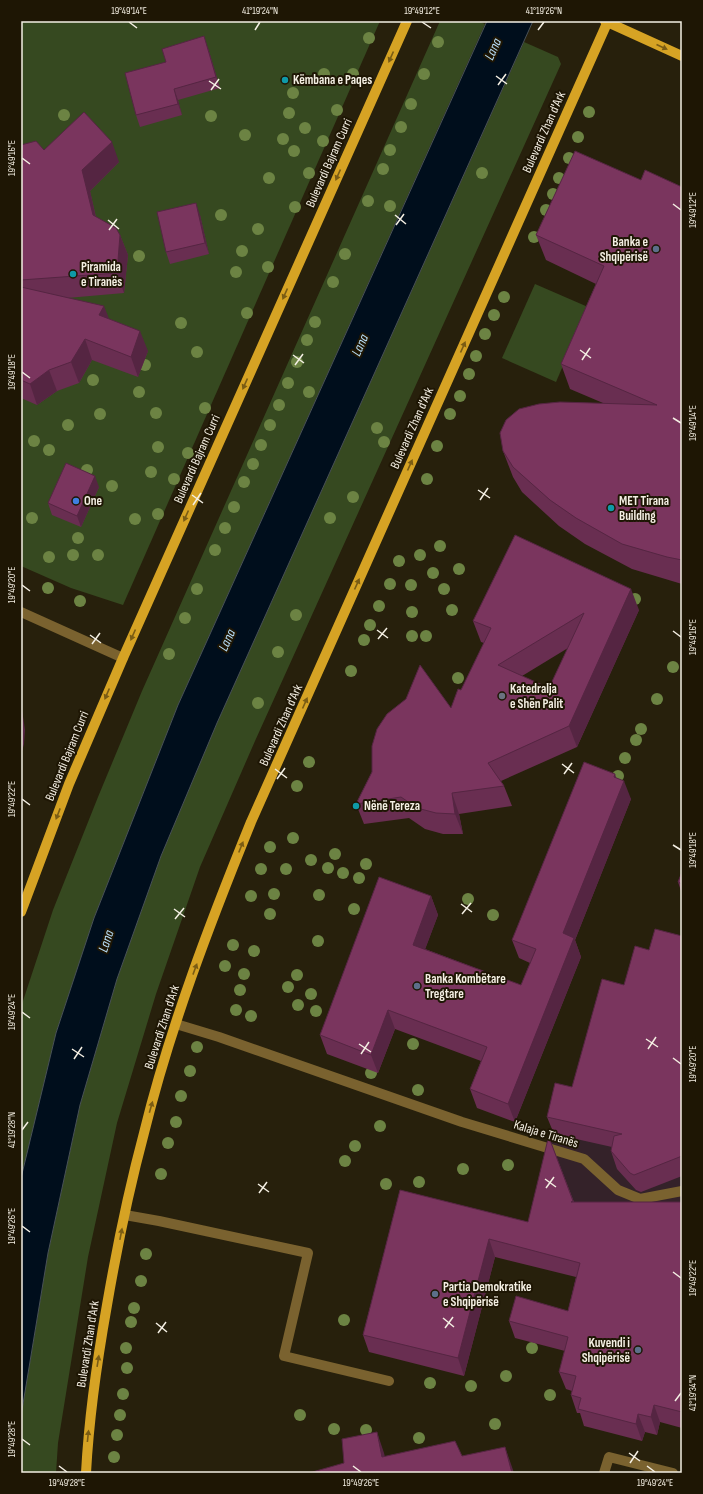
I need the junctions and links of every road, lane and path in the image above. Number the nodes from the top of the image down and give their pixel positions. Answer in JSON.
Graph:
{"nodes":[{"id":1,"x":407,"y":21,"type":"edge"},
{"id":2,"x":607,"y":21,"type":"edge"},
{"id":3,"x":682,"y":56,"type":"edge"},
{"id":4,"x":21,"y":612,"type":"edge"},
{"id":5,"x":123,"y":658,"type":"junction"},
{"id":6,"x":21,"y":912,"type":"edge"},
{"id":7,"x":176,"y":1024,"type":"junction"},
{"id":8,"x":682,"y":1191,"type":"edge"},
{"id":9,"x":125,"y":1215,"type":"junction"},
{"id":10,"x":389,"y":1381,"type":"dead end"},
{"id":11,"x":86,"y":1473,"type":"edge"},
{"id":12,"x":604,"y":1473,"type":"edge"},
{"id":13,"x":673,"y":1473,"type":"edge"}],
"edges":[{"from":1,"to":5,"type":"main road","name":"Bulevardi Bajram Curri","one_way":true},
{"from":2,"to":3,"type":"main road","one_way":true},
{"from":7,"to":2,"type":"main road","name":"Bulevardi Zhan d'Ark","one_way":true},
{"from":4,"to":5,"type":"street"},
{"from":5,"to":6,"type":"main road","name":"Bulevardi Bajram Curri","one_way":true},
{"from":7,"to":8,"type":"street","name":"Kalaja e Tiranës"},
{"from":9,"to":7,"type":"main road","name":"Bulevardi Zhan d'Ark","one_way":true},
{"from":9,"to":10,"type":"street"},
{"from":11,"to":9,"type":"main road","name":"Bulevardi Zhan d'Ark","one_way":true},
{"from":12,"to":13,"type":"street"}]}
